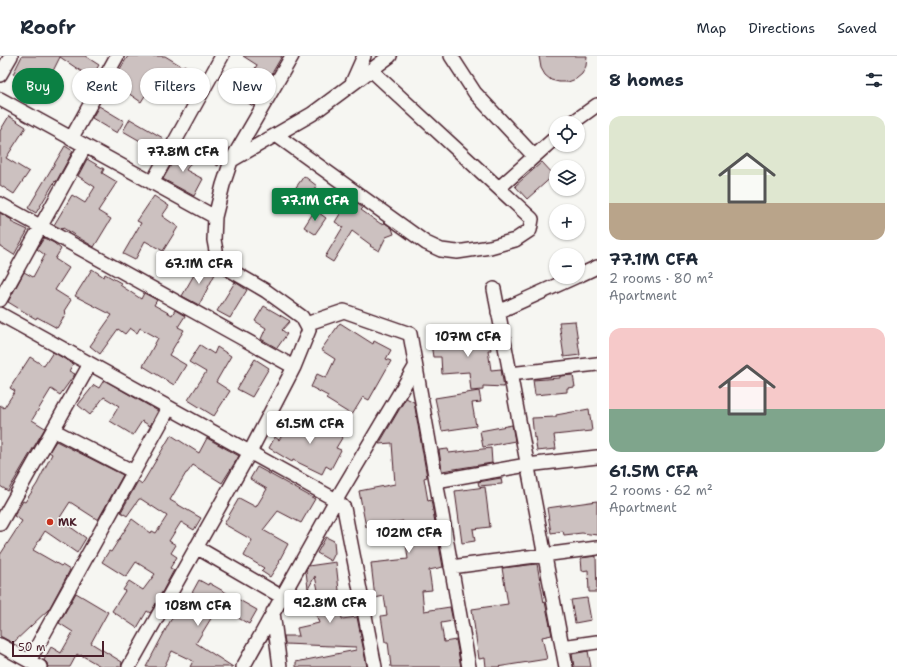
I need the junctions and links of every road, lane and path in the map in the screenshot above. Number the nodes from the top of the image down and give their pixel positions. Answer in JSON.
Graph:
{"nodes":[{"id":1,"x":11,"y":56,"type":"edge"},
{"id":2,"x":117,"y":56,"type":"edge"},
{"id":3,"x":222,"y":56,"type":"edge"},
{"id":4,"x":292,"y":56,"type":"edge"},
{"id":5,"x":364,"y":56,"type":"edge"},
{"id":6,"x":390,"y":56,"type":"edge"},
{"id":7,"x":451,"y":56,"type":"edge"},
{"id":8,"x":371,"y":70,"type":"junction"},
{"id":9,"x":0,"y":75,"type":"edge"},
{"id":10,"x":351,"y":85,"type":"junction"},
{"id":11,"x":0,"y":99,"type":"edge"},
{"id":12,"x":597,"y":105,"type":"edge"},
{"id":13,"x":582,"y":116,"type":"edge"},
{"id":14,"x":276,"y":135,"type":"junction"},
{"id":15,"x":71,"y":139,"type":"junction"},
{"id":16,"x":549,"y":143,"type":"edge"},
{"id":17,"x":85,"y":146,"type":"junction"},
{"id":18,"x":534,"y":156,"type":"junction"},
{"id":19,"x":231,"y":161,"type":"junction"},
{"id":20,"x":152,"y":183,"type":"junction"},
{"id":21,"x":498,"y":188,"type":"junction"},
{"id":22,"x":0,"y":204,"type":"edge"},
{"id":23,"x":215,"y":217,"type":"junction"},
{"id":24,"x":40,"y":226,"type":"junction"},
{"id":25,"x":597,"y":267,"type":"edge"},
{"id":26,"x":585,"y":272,"type":"edge"},
{"id":27,"x":559,"y":284,"type":"edge"},
{"id":28,"x":494,"y":289,"type":"dead end"},
{"id":29,"x":0,"y":300,"type":"edge"},
{"id":30,"x":498,"y":312,"type":"junction"},
{"id":31,"x":0,"y":314,"type":"edge"},
{"id":32,"x":306,"y":324,"type":"junction"},
{"id":33,"x":90,"y":364,"type":"junction"},
{"id":34,"x":597,"y":364,"type":"edge"},
{"id":35,"x":294,"y":367,"type":"junction"},
{"id":36,"x":415,"y":367,"type":"junction"},
{"id":37,"x":510,"y":374,"type":"junction"},
{"id":38,"x":169,"y":408,"type":"junction"},
{"id":39,"x":53,"y":430,"type":"junction"},
{"id":40,"x":250,"y":452,"type":"junction"},
{"id":41,"x":597,"y":457,"type":"edge"},
{"id":42,"x":527,"y":465,"type":"junction"},
{"id":43,"x":134,"y":472,"type":"junction"},
{"id":44,"x":436,"y":481,"type":"junction"},
{"id":45,"x":336,"y":500,"type":"junction"},
{"id":46,"x":0,"y":524,"type":"edge"},
{"id":47,"x":196,"y":547,"type":"junction"},
{"id":48,"x":597,"y":548,"type":"edge"},
{"id":49,"x":544,"y":555,"type":"junction"},
{"id":50,"x":451,"y":567,"type":"junction"},
{"id":51,"x":282,"y":597,"type":"junction"},
{"id":52,"x":273,"y":612,"type":"junction"},
{"id":53,"x":597,"y":642,"type":"edge"},
{"id":54,"x":0,"y":645,"type":"edge"},
{"id":55,"x":562,"y":646,"type":"junction"},
{"id":56,"x":35,"y":664,"type":"edge"},
{"id":57,"x":129,"y":667,"type":"edge"},
{"id":58,"x":243,"y":667,"type":"edge"},
{"id":59,"x":280,"y":667,"type":"edge"},
{"id":60,"x":375,"y":667,"type":"edge"},
{"id":61,"x":469,"y":667,"type":"edge"},
{"id":62,"x":566,"y":667,"type":"edge"}],
"edges":[{"from":1,"to":9,"type":"street"},
{"from":2,"to":15,"type":"street"},
{"from":3,"to":20,"type":"street"},
{"from":4,"to":19,"type":"street"},
{"from":5,"to":10,"type":"street"},
{"from":6,"to":8,"type":"street"},
{"from":7,"to":18,"type":"street"},
{"from":8,"to":10,"type":"street"},
{"from":8,"to":21,"type":"street"},
{"from":10,"to":14,"type":"street"},
{"from":11,"to":15,"type":"street"},
{"from":12,"to":13,"type":"street"},
{"from":14,"to":19,"type":"street"},
{"from":14,"to":21,"type":"street"},
{"from":15,"to":17,"type":"street"},
{"from":16,"to":18,"type":"street"},
{"from":17,"to":20,"type":"street"},
{"from":17,"to":24,"type":"street"},
{"from":18,"to":21,"type":"street"},
{"from":19,"to":23,"type":"street"},
{"from":20,"to":23,"type":"street"},
{"from":22,"to":24,"type":"street"},
{"from":23,"to":32,"type":"street"},
{"from":24,"to":29,"type":"street"},
{"from":24,"to":35,"type":"street"},
{"from":25,"to":26,"type":"street"},
{"from":27,"to":30,"type":"street"},
{"from":28,"to":30,"type":"street"},
{"from":30,"to":37,"type":"street"},
{"from":31,"to":33,"type":"street"},
{"from":32,"to":35,"type":"street"},
{"from":32,"to":36,"type":"street"},
{"from":33,"to":38,"type":"street"},
{"from":33,"to":39,"type":"street"},
{"from":34,"to":37,"type":"street"},
{"from":35,"to":40,"type":"street"},
{"from":36,"to":44,"type":"street"},
{"from":36,"to":45,"type":"street"},
{"from":37,"to":42,"type":"street"},
{"from":38,"to":40,"type":"street"},
{"from":38,"to":43,"type":"street"},
{"from":39,"to":43,"type":"street"},
{"from":39,"to":46,"type":"street"},
{"from":40,"to":45,"type":"street"},
{"from":40,"to":47,"type":"street"},
{"from":41,"to":42,"type":"street"},
{"from":42,"to":44,"type":"street"},
{"from":42,"to":49,"type":"street"},
{"from":43,"to":56,"type":"street"},
{"from":44,"to":50,"type":"street"},
{"from":45,"to":51,"type":"street"},
{"from":45,"to":60,"type":"street"},
{"from":47,"to":51,"type":"street"},
{"from":47,"to":57,"type":"street"},
{"from":48,"to":49,"type":"street"},
{"from":49,"to":50,"type":"street"},
{"from":49,"to":55,"type":"street"},
{"from":50,"to":61,"type":"street"},
{"from":51,"to":52,"type":"street"},
{"from":52,"to":58,"type":"street"},
{"from":52,"to":59,"type":"street"},
{"from":53,"to":55,"type":"street"},
{"from":54,"to":56,"type":"street"},
{"from":55,"to":62,"type":"street"}]}
